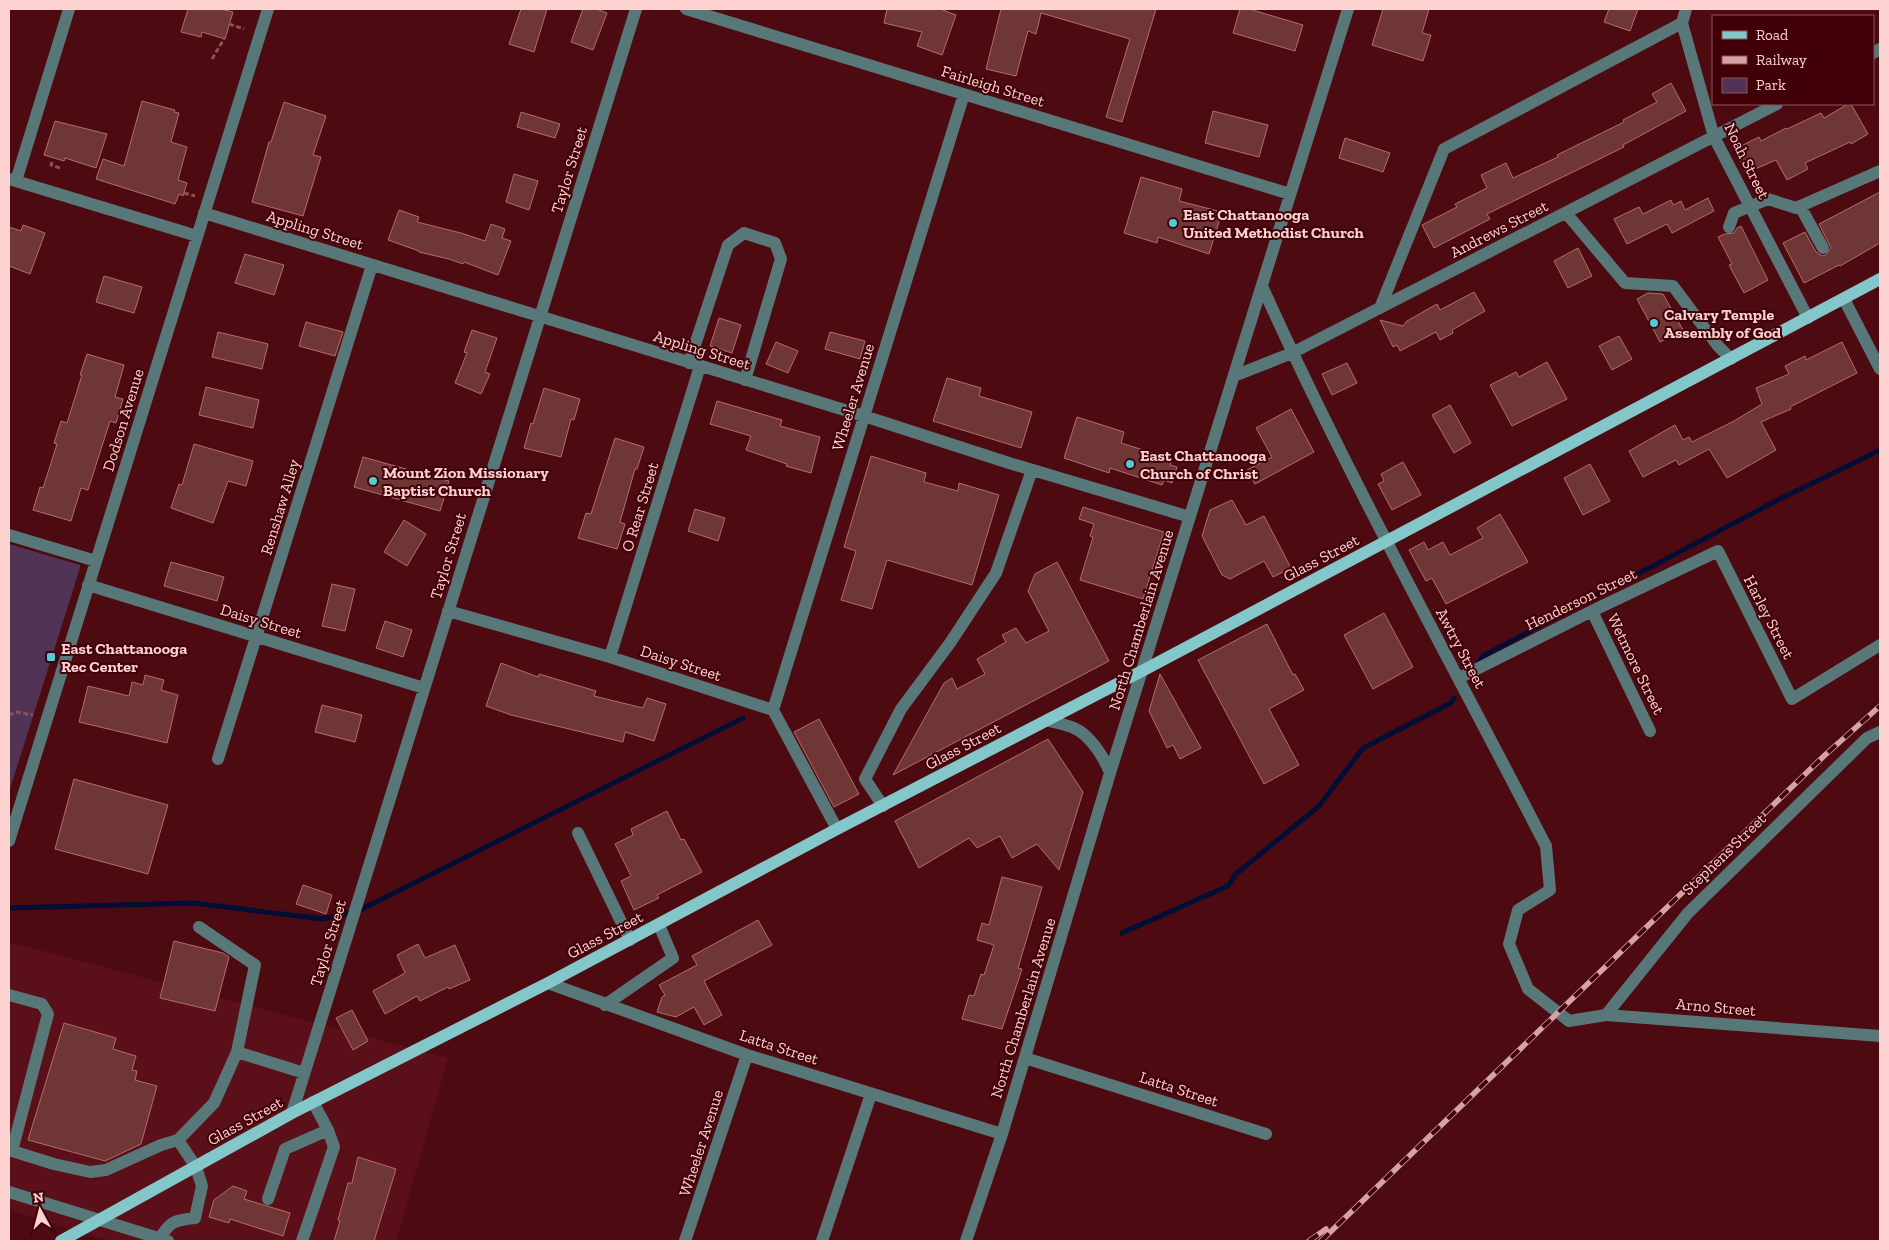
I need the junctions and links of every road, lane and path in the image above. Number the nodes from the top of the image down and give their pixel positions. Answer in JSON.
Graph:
{"nodes":[{"id":1,"x":69,"y":9,"type":"edge"},
{"id":2,"x":268,"y":9,"type":"edge"},
{"id":3,"x":636,"y":9,"type":"edge"},
{"id":4,"x":686,"y":9,"type":"edge"},
{"id":5,"x":1348,"y":9,"type":"edge"},
{"id":6,"x":1686,"y":9,"type":"edge"},
{"id":7,"x":1682,"y":22,"type":"junction"},
{"id":8,"x":229,"y":24,"type":"dead end"},
{"id":9,"x":244,"y":29,"type":"dead end"},
{"id":10,"x":224,"y":39,"type":"dead end"},
{"id":11,"x":212,"y":59,"type":"dead end"},
{"id":12,"x":964,"y":94,"type":"junction"},
{"id":13,"x":1775,"y":105,"type":"edge"},
{"id":14,"x":1714,"y":137,"type":"junction"},
{"id":15,"x":52,"y":162,"type":"dead end"},
{"id":16,"x":60,"y":168,"type":"dead end"},
{"id":17,"x":1880,"y":171,"type":"edge"},
{"id":18,"x":12,"y":180,"type":"edge"},
{"id":19,"x":184,"y":193,"type":"dead end"},
{"id":20,"x":1290,"y":194,"type":"junction"},
{"id":21,"x":196,"y":196,"type":"dead end"},
{"id":22,"x":1750,"y":206,"type":"junction"},
{"id":23,"x":1800,"y":206,"type":"junction"},
{"id":24,"x":204,"y":213,"type":"junction"},
{"id":25,"x":1566,"y":213,"type":"junction"},
{"id":26,"x":1729,"y":227,"type":"dead end"},
{"id":27,"x":197,"y":236,"type":"junction"},
{"id":28,"x":1823,"y":248,"type":"dead end"},
{"id":29,"x":372,"y":265,"type":"junction"},
{"id":30,"x":1880,"y":279,"type":"edge"},
{"id":31,"x":1262,"y":286,"type":"junction"},
{"id":32,"x":1844,"y":300,"type":"junction"},
{"id":33,"x":1380,"y":308,"type":"junction"},
{"id":34,"x":540,"y":317,"type":"junction"},
{"id":35,"x":1808,"y":318,"type":"junction"},
{"id":36,"x":1292,"y":353,"type":"junction"},
{"id":37,"x":1731,"y":358,"type":"junction"},
{"id":38,"x":695,"y":364,"type":"junction"},
{"id":39,"x":1880,"y":368,"type":"edge"},
{"id":40,"x":1234,"y":376,"type":"junction"},
{"id":41,"x":745,"y":380,"type":"junction"},
{"id":42,"x":864,"y":416,"type":"junction"},
{"id":43,"x":1032,"y":470,"type":"junction"},
{"id":44,"x":1190,"y":517,"type":"junction"},
{"id":45,"x":9,"y":534,"type":"edge"},
{"id":46,"x":1386,"y":542,"type":"junction"},
{"id":47,"x":1718,"y":551,"type":"joint"},
{"id":48,"x":96,"y":561,"type":"junction"},
{"id":49,"x":88,"y":585,"type":"junction"},
{"id":50,"x":448,"y":611,"type":"junction"},
{"id":51,"x":1592,"y":611,"type":"junction"},
{"id":52,"x":256,"y":637,"type":"junction"},
{"id":53,"x":1880,"y":645,"type":"edge"},
{"id":54,"x":610,"y":657,"type":"junction"},
{"id":55,"x":1142,"y":672,"type":"junction"},
{"id":56,"x":1459,"y":678,"type":"junction"},
{"id":57,"x":424,"y":688,"type":"junction"},
{"id":58,"x":773,"y":710,"type":"junction"},
{"id":59,"x":9,"y":715,"type":"edge"},
{"id":60,"x":33,"y":715,"type":"dead end"},
{"id":61,"x":1047,"y":720,"type":"junction"},
{"id":62,"x":1650,"y":731,"type":"dead end"},
{"id":63,"x":1880,"y":732,"type":"edge"},
{"id":64,"x":218,"y":760,"type":"dead end"},
{"id":65,"x":1110,"y":773,"type":"junction"},
{"id":66,"x":883,"y":806,"type":"junction"},
{"id":67,"x":837,"y":830,"type":"junction"},
{"id":68,"x":578,"y":833,"type":"dead end"},
{"id":69,"x":9,"y":841,"type":"edge"},
{"id":70,"x":658,"y":924,"type":"junction"},
{"id":71,"x":199,"y":928,"type":"dead end"},
{"id":72,"x":630,"y":940,"type":"junction"},
{"id":73,"x":548,"y":983,"type":"junction"},
{"id":74,"x":9,"y":995,"type":"edge"},
{"id":75,"x":605,"y":1005,"type":"junction"},
{"id":76,"x":1553,"y":1010,"type":"joint"},
{"id":77,"x":1606,"y":1015,"type":"junction"},
{"id":78,"x":1880,"y":1036,"type":"edge"},
{"id":79,"x":237,"y":1052,"type":"junction"},
{"id":80,"x":747,"y":1054,"type":"junction"},
{"id":81,"x":1025,"y":1058,"type":"junction"},
{"id":82,"x":304,"y":1073,"type":"junction"},
{"id":83,"x":871,"y":1094,"type":"junction"},
{"id":84,"x":313,"y":1102,"type":"junction"},
{"id":85,"x":292,"y":1113,"type":"junction"},
{"id":86,"x":328,"y":1130,"type":"junction"},
{"id":87,"x":1002,"y":1134,"type":"junction"},
{"id":88,"x":1266,"y":1134,"type":"dead end"},
{"id":89,"x":178,"y":1140,"type":"junction"},
{"id":90,"x":10,"y":1150,"type":"edge"},
{"id":91,"x":196,"y":1167,"type":"junction"},
{"id":92,"x":9,"y":1192,"type":"edge"},
{"id":93,"x":268,"y":1199,"type":"dead end"},
{"id":94,"x":100,"y":1220,"type":"junction"},
{"id":95,"x":164,"y":1240,"type":"edge"},
{"id":96,"x":61,"y":1241,"type":"edge"},
{"id":97,"x":302,"y":1241,"type":"edge"},
{"id":98,"x":686,"y":1241,"type":"edge"},
{"id":99,"x":822,"y":1241,"type":"edge"},
{"id":100,"x":966,"y":1241,"type":"edge"}],
"edges":[{"from":1,"to":18,"type":"street"},
{"from":2,"to":24,"type":"street","name":"Dodson Avenue"},
{"from":3,"to":34,"type":"street","name":"Taylor Street"},
{"from":4,"to":12,"type":"street","name":"Fairleigh Street"},
{"from":5,"to":20,"type":"street","name":"North Chamberlain Avenue"},
{"from":6,"to":7,"type":"street"},
{"from":7,"to":14,"type":"street","name":"Noah Street"},
{"from":7,"to":33,"type":"street"},
{"from":8,"to":9,"type":"path"},
{"from":10,"to":11,"type":"path"},
{"from":12,"to":20,"type":"street","name":"Fairleigh Street"},
{"from":12,"to":42,"type":"street","name":"Wheeler Avenue"},
{"from":13,"to":14,"type":"street","name":"Andrews Street"},
{"from":14,"to":22,"type":"street","name":"Noah Street"},
{"from":14,"to":25,"type":"street","name":"Andrews Street"},
{"from":15,"to":16,"type":"path"},
{"from":17,"to":23,"type":"street"},
{"from":18,"to":27,"type":"street"},
{"from":19,"to":21,"type":"path"},
{"from":20,"to":31,"type":"street","name":"North Chamberlain Avenue"},
{"from":22,"to":23,"type":"street"},
{"from":22,"to":26,"type":"street"},
{"from":22,"to":35,"type":"street","name":"Noah Street"},
{"from":23,"to":28,"type":"street"},
{"from":24,"to":27,"type":"street","name":"Dodson Avenue"},
{"from":24,"to":29,"type":"street","name":"Appling Street"},
{"from":25,"to":33,"type":"street","name":"Andrews Street"},
{"from":25,"to":37,"type":"street"},
{"from":27,"to":48,"type":"street","name":"Dodson Avenue"},
{"from":29,"to":34,"type":"street","name":"Appling Street"},
{"from":29,"to":52,"type":"street","name":"Renshaw Alley"},
{"from":30,"to":32,"type":"main road","name":"Glass Street"},
{"from":31,"to":36,"type":"street","name":"Awtry Street"},
{"from":31,"to":40,"type":"street","name":"North Chamberlain Avenue"},
{"from":32,"to":35,"type":"main road","name":"Glass Street"},
{"from":32,"to":39,"type":"street"},
{"from":33,"to":36,"type":"street","name":"Andrews Street"},
{"from":34,"to":38,"type":"street","name":"Appling Street"},
{"from":34,"to":50,"type":"street","name":"Taylor Street"},
{"from":35,"to":37,"type":"main road","name":"Glass Street"},
{"from":36,"to":40,"type":"street","name":"Andrews Street"},
{"from":36,"to":46,"type":"street","name":"Awtry Street"},
{"from":37,"to":46,"type":"main road","name":"Glass Street"},
{"from":38,"to":41,"type":"street","name":"Appling Street"},
{"from":38,"to":41,"type":"street","name":"O Rear Street"},
{"from":38,"to":54,"type":"street","name":"O Rear Street"},
{"from":40,"to":44,"type":"street","name":"North Chamberlain Avenue"},
{"from":41,"to":42,"type":"street","name":"Appling Street"},
{"from":42,"to":43,"type":"street","name":"Appling Street"},
{"from":42,"to":58,"type":"street","name":"Wheeler Avenue"},
{"from":43,"to":44,"type":"street","name":"Appling Street"},
{"from":43,"to":66,"type":"street"},
{"from":44,"to":55,"type":"street","name":"North Chamberlain Avenue"},
{"from":45,"to":48,"type":"street"},
{"from":46,"to":55,"type":"main road","name":"Glass Street"},
{"from":46,"to":56,"type":"street","name":"Awtry Street"},
{"from":47,"to":51,"type":"street","name":"Henderson Street"},
{"from":47,"to":53,"type":"street","name":"Harley Street"},
{"from":48,"to":49,"type":"street","name":"Dodson Avenue"},
{"from":49,"to":52,"type":"street","name":"Daisy Street"},
{"from":49,"to":69,"type":"street","name":"Dodson Avenue"},
{"from":50,"to":54,"type":"street","name":"Daisy Street"},
{"from":50,"to":57,"type":"street","name":"Taylor Street"},
{"from":51,"to":56,"type":"street","name":"Henderson Street"},
{"from":51,"to":62,"type":"street","name":"Wetmore Street"},
{"from":52,"to":57,"type":"street","name":"Daisy Street"},
{"from":52,"to":64,"type":"street","name":"Renshaw Alley"},
{"from":54,"to":58,"type":"street","name":"Daisy Street"},
{"from":55,"to":61,"type":"main road","name":"Glass Street"},
{"from":55,"to":65,"type":"street","name":"North Chamberlain Avenue"},
{"from":56,"to":76,"type":"street","name":"Awtry Street"},
{"from":57,"to":82,"type":"street","name":"Taylor Street"},
{"from":58,"to":67,"type":"street"},
{"from":59,"to":60,"type":"path"},
{"from":61,"to":65,"type":"street"},
{"from":61,"to":66,"type":"main road","name":"Glass Street"},
{"from":63,"to":77,"type":"street","name":"Stephens Street"},
{"from":65,"to":81,"type":"street","name":"North Chamberlain Avenue"},
{"from":66,"to":67,"type":"main road","name":"Glass Street"},
{"from":67,"to":70,"type":"main road","name":"Glass Street"},
{"from":68,"to":72,"type":"street"},
{"from":70,"to":72,"type":"main road","name":"Glass Street"},
{"from":70,"to":75,"type":"street"},
{"from":71,"to":79,"type":"street"},
{"from":72,"to":73,"type":"main road","name":"Glass Street"},
{"from":73,"to":75,"type":"street","name":"Latta Street"},
{"from":73,"to":84,"type":"main road","name":"Glass Street"},
{"from":74,"to":90,"type":"street"},
{"from":75,"to":80,"type":"street","name":"Latta Street"},
{"from":76,"to":77,"type":"street","name":"Arno Street"},
{"from":77,"to":78,"type":"street","name":"Arno Street"},
{"from":79,"to":82,"type":"street"},
{"from":79,"to":89,"type":"street"},
{"from":80,"to":83,"type":"street","name":"Latta Street"},
{"from":80,"to":98,"type":"street","name":"Wheeler Avenue"},
{"from":81,"to":87,"type":"street","name":"North Chamberlain Avenue"},
{"from":81,"to":88,"type":"street","name":"Latta Street"},
{"from":82,"to":85,"type":"street","name":"Taylor Street"},
{"from":83,"to":87,"type":"street","name":"Latta Street"},
{"from":83,"to":99,"type":"street"},
{"from":84,"to":85,"type":"main road","name":"Glass Street"},
{"from":84,"to":86,"type":"street"},
{"from":85,"to":91,"type":"main road","name":"Glass Street"},
{"from":86,"to":93,"type":"street"},
{"from":86,"to":97,"type":"street"},
{"from":87,"to":100,"type":"street","name":"North Chamberlain Avenue"},
{"from":89,"to":90,"type":"street"},
{"from":89,"to":91,"type":"street"},
{"from":91,"to":94,"type":"main road","name":"Glass Street"},
{"from":91,"to":95,"type":"street"},
{"from":92,"to":94,"type":"street"},
{"from":94,"to":95,"type":"street"},
{"from":94,"to":96,"type":"main road","name":"Glass Street"}]}
